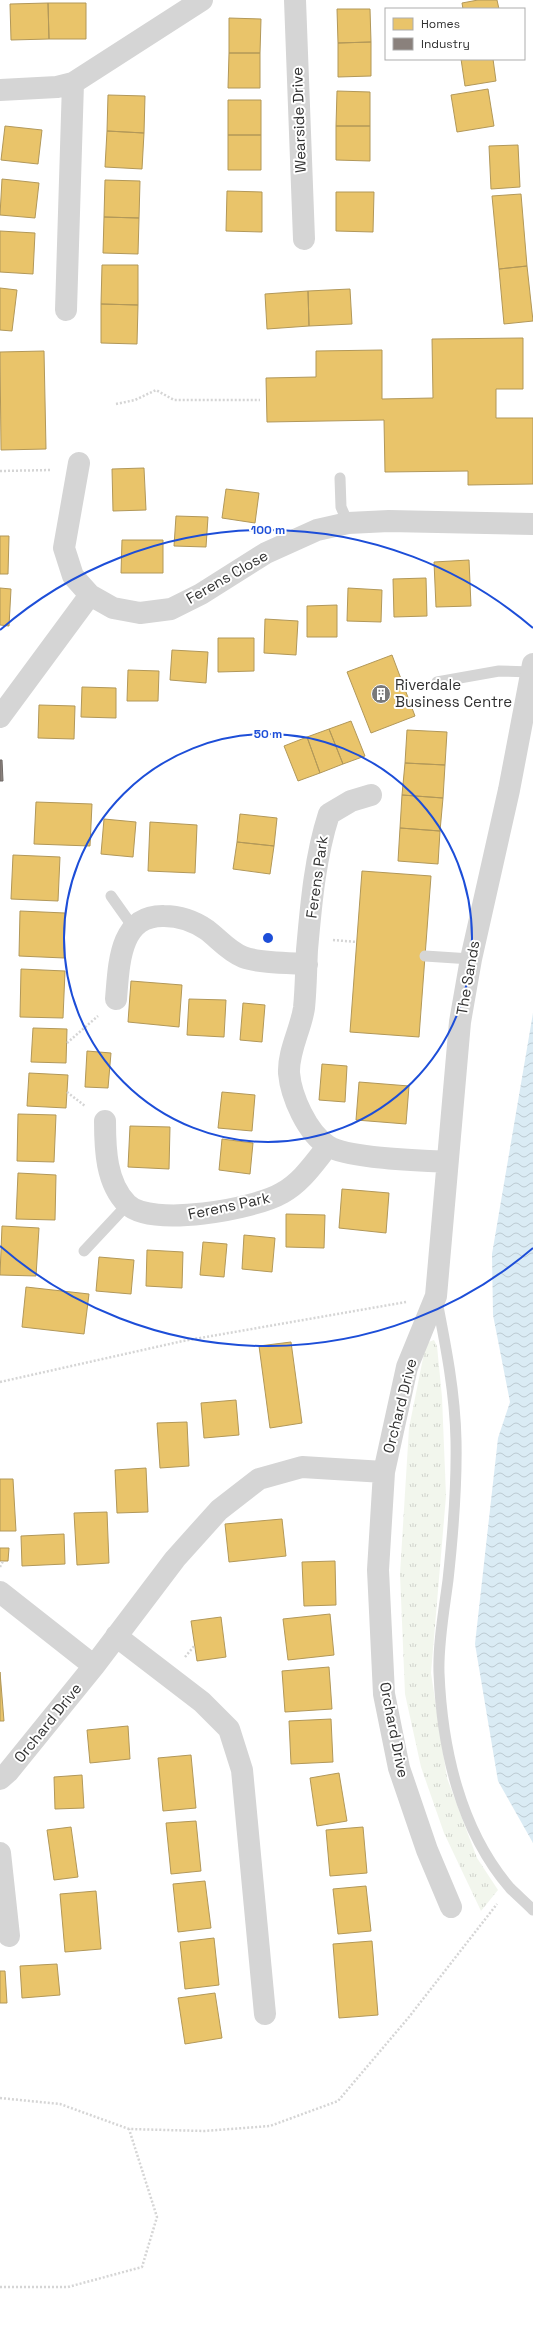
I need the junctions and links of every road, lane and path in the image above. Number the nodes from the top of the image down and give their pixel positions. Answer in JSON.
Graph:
{"nodes":[{"id":1,"x":202,"y":0,"type":"edge"},
{"id":2,"x":295,"y":0,"type":"edge"},
{"id":3,"x":73,"y":83,"type":"junction"},
{"id":4,"x":0,"y":90,"type":"edge"},
{"id":5,"x":304,"y":239,"type":"dead end"},
{"id":6,"x":66,"y":310,"type":"dead end"},
{"id":7,"x":260,"y":400,"type":"dead end"},
{"id":8,"x":116,"y":404,"type":"dead end"},
{"id":9,"x":78,"y":463,"type":"joint"},
{"id":10,"x":0,"y":471,"type":"edge"},
{"id":11,"x":340,"y":478,"type":"dead end"},
{"id":12,"x":348,"y":523,"type":"junction"},
{"id":13,"x":533,"y":524,"type":"edge"},
{"id":14,"x":90,"y":595,"type":"junction"},
{"id":15,"x":532,"y":668,"type":"edge"},
{"id":16,"x":437,"y":682,"type":"dead end"},
{"id":17,"x":0,"y":717,"type":"edge"},
{"id":18,"x":372,"y":795,"type":"dead end"},
{"id":19,"x":111,"y":896,"type":"dead end"},
{"id":20,"x":133,"y":927,"type":"junction"},
{"id":21,"x":425,"y":956,"type":"dead end"},
{"id":22,"x":471,"y":959,"type":"junction"},
{"id":23,"x":306,"y":964,"type":"junction"},
{"id":24,"x":116,"y":999,"type":"joint"},
{"id":25,"x":67,"y":1043,"type":"dead end"},
{"id":26,"x":105,"y":1121,"type":"dead end"},
{"id":27,"x":328,"y":1146,"type":"junction"},
{"id":28,"x":447,"y":1162,"type":"junction"},
{"id":29,"x":127,"y":1205,"type":"junction"},
{"id":30,"x":84,"y":1251,"type":"dead end"},
{"id":31,"x":436,"y":1296,"type":"junction"},
{"id":32,"x":0,"y":1382,"type":"edge"},
{"id":33,"x":384,"y":1472,"type":"junction"},
{"id":34,"x":3,"y":1561,"type":"dead end"},
{"id":35,"x":0,"y":1566,"type":"edge"},
{"id":36,"x":0,"y":1592,"type":"edge"},
{"id":37,"x":116,"y":1636,"type":"junction"},
{"id":38,"x":94,"y":1666,"type":"junction"},
{"id":39,"x":0,"y":1779,"type":"edge"},
{"id":40,"x":0,"y":1853,"type":"edge"},
{"id":41,"x":510,"y":1888,"type":"junction"},
{"id":42,"x":451,"y":1907,"type":"dead end"},
{"id":43,"x":533,"y":1910,"type":"edge"},
{"id":44,"x":9,"y":1936,"type":"dead end"},
{"id":45,"x":265,"y":2014,"type":"dead end"},
{"id":46,"x":0,"y":2098,"type":"edge"},
{"id":47,"x":129,"y":2129,"type":"junction"},
{"id":48,"x":0,"y":2287,"type":"edge"}],
"edges":[{"from":1,"to":3,"type":"street"},
{"from":2,"to":5,"type":"street","name":"Wearside Drive"},
{"from":3,"to":4,"type":"street"},
{"from":3,"to":6,"type":"street"},
{"from":7,"to":8,"type":"path"},
{"from":9,"to":10,"type":"path"},
{"from":9,"to":14,"type":"street","name":"Ferens Close"},
{"from":11,"to":12,"type":"lane"},
{"from":12,"to":13,"type":"street","name":"Ferens Close"},
{"from":12,"to":14,"type":"street","name":"Ferens Close"},
{"from":14,"to":17,"type":"street"},
{"from":15,"to":16,"type":"lane"},
{"from":15,"to":22,"type":"street","name":"The Sands"},
{"from":18,"to":23,"type":"street","name":"Ferens Park"},
{"from":19,"to":20,"type":"lane"},
{"from":20,"to":23,"type":"street"},
{"from":20,"to":24,"type":"street"},
{"from":21,"to":22,"type":"lane"},
{"from":22,"to":28,"type":"street","name":"The Sands"},
{"from":23,"to":27,"type":"street","name":"Ferens Park"},
{"from":24,"to":25,"type":"path"},
{"from":26,"to":29,"type":"street"},
{"from":27,"to":28,"type":"street","name":"Ferens Park"},
{"from":27,"to":29,"type":"street","name":"Ferens Park"},
{"from":28,"to":31,"type":"street","name":"The Sands"},
{"from":29,"to":30,"type":"lane"},
{"from":31,"to":32,"type":"path"},
{"from":31,"to":33,"type":"street","name":"Orchard Drive"},
{"from":31,"to":41,"type":"lane"},
{"from":33,"to":37,"type":"street","name":"Orchard Drive"},
{"from":33,"to":42,"type":"street","name":"Orchard Drive"},
{"from":34,"to":35,"type":"path"},
{"from":36,"to":38,"type":"street"},
{"from":37,"to":38,"type":"street","name":"Orchard Drive"},
{"from":37,"to":45,"type":"street"},
{"from":38,"to":39,"type":"street","name":"Orchard Drive"},
{"from":40,"to":44,"type":"street"},
{"from":41,"to":43,"type":"lane"},
{"from":41,"to":47,"type":"path"},
{"from":46,"to":47,"type":"path"},
{"from":47,"to":48,"type":"path"}]}
